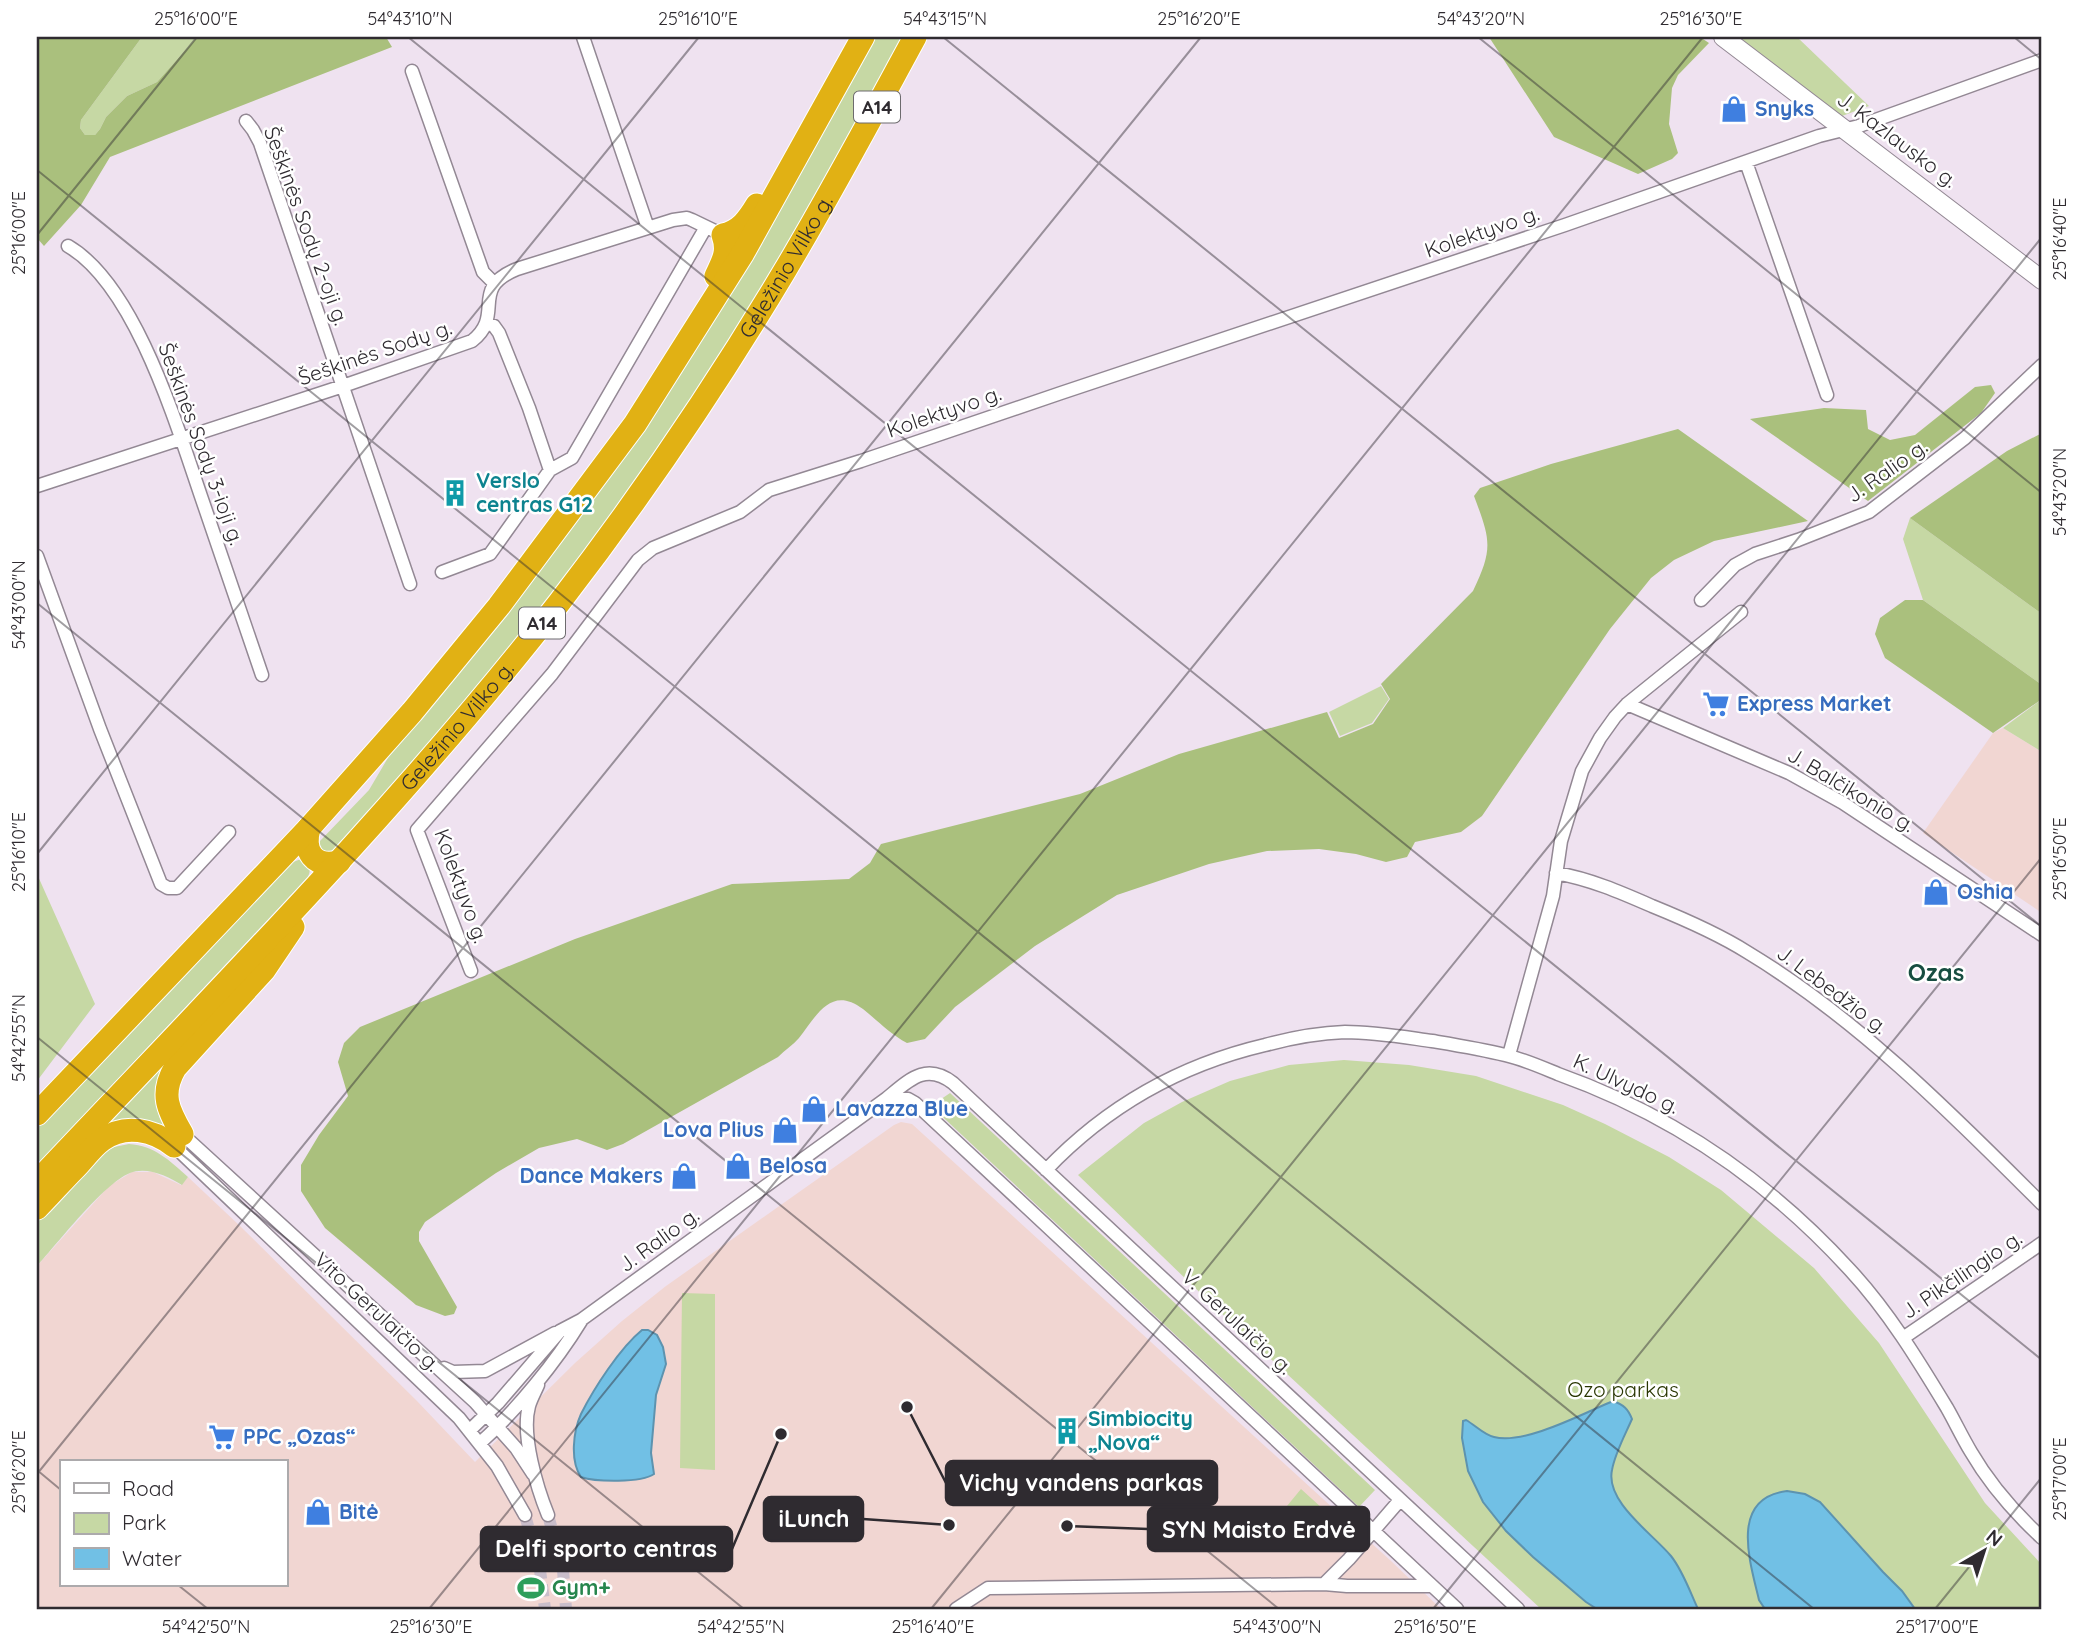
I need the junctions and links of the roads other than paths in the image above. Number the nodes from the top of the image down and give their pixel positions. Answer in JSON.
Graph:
{"nodes":[{"id":1,"x":583,"y":37,"type":"edge"},
{"id":2,"x":863,"y":37,"type":"edge"},
{"id":3,"x":915,"y":37,"type":"edge"},
{"id":4,"x":1723,"y":37,"type":"edge"},
{"id":5,"x":2042,"y":60,"type":"edge"},
{"id":6,"x":412,"y":71,"type":"dead end"},
{"id":7,"x":246,"y":121,"type":"dead end"},
{"id":8,"x":1846,"y":129,"type":"junction"},
{"id":9,"x":802,"y":147,"type":"junction"},
{"id":10,"x":1746,"y":162,"type":"junction"},
{"id":11,"x":648,"y":228,"type":"junction"},
{"id":12,"x":714,"y":231,"type":"junction"},
{"id":13,"x":68,"y":246,"type":"dead end"},
{"id":14,"x":2042,"y":280,"type":"edge"},
{"id":15,"x":494,"y":283,"type":"junction"},
{"id":16,"x":487,"y":323,"type":"junction"},
{"id":17,"x":685,"y":345,"type":"junction"},
{"id":18,"x":2042,"y":365,"type":"edge"},
{"id":19,"x":343,"y":386,"type":"junction"},
{"id":20,"x":1827,"y":396,"type":"dead end"},
{"id":21,"x":181,"y":438,"type":"junction"},
{"id":22,"x":550,"y":470,"type":"junction"},
{"id":23,"x":37,"y":486,"type":"edge"},
{"id":24,"x":37,"y":556,"type":"edge"},
{"id":25,"x":442,"y":572,"type":"dead end"},
{"id":26,"x":410,"y":584,"type":"dead end"},
{"id":27,"x":1701,"y":600,"type":"dead end"},
{"id":28,"x":1741,"y":612,"type":"dead end"},
{"id":29,"x":262,"y":675,"type":"dead end"},
{"id":30,"x":1627,"y":704,"type":"junction"},
{"id":31,"x":309,"y":828,"type":"junction"},
{"id":32,"x":229,"y":832,"type":"dead end"},
{"id":33,"x":334,"y":867,"type":"junction"},
{"id":34,"x":1556,"y":873,"type":"junction"},
{"id":35,"x":2042,"y":934,"type":"edge"},
{"id":36,"x":471,"y":971,"type":"dead end"},
{"id":37,"x":1508,"y":1055,"type":"junction"},
{"id":38,"x":924,"y":1074,"type":"junction"},
{"id":39,"x":887,"y":1098,"type":"junction"},
{"id":40,"x":915,"y":1103,"type":"junction"},
{"id":41,"x":43,"y":1106,"type":"edge"},
{"id":42,"x":178,"y":1140,"type":"junction"},
{"id":43,"x":1046,"y":1170,"type":"junction"},
{"id":44,"x":37,"y":1182,"type":"edge"},
{"id":45,"x":2042,"y":1204,"type":"edge"},
{"id":46,"x":37,"y":1208,"type":"edge"},
{"id":47,"x":2042,"y":1243,"type":"edge"},
{"id":48,"x":581,"y":1320,"type":"junction"},
{"id":49,"x":560,"y":1331,"type":"junction"},
{"id":50,"x":1903,"y":1338,"type":"junction"},
{"id":51,"x":437,"y":1365,"type":"junction"},
{"id":52,"x":544,"y":1372,"type":"junction"},
{"id":53,"x":487,"y":1414,"type":"junction"},
{"id":54,"x":498,"y":1427,"type":"junction"},
{"id":55,"x":470,"y":1430,"type":"junction"},
{"id":56,"x":480,"y":1444,"type":"junction"},
{"id":57,"x":533,"y":1474,"type":"junction"},
{"id":58,"x":1400,"y":1500,"type":"junction"},
{"id":59,"x":548,"y":1515,"type":"tunnel mouth"},
{"id":60,"x":525,"y":1516,"type":"tunnel mouth"},
{"id":61,"x":1372,"y":1530,"type":"junction"},
{"id":62,"x":2042,"y":1538,"type":"edge"},
{"id":63,"x":1324,"y":1584,"type":"junction"},
{"id":64,"x":1433,"y":1586,"type":"junction"},
{"id":65,"x":956,"y":1609,"type":"edge"},
{"id":66,"x":1457,"y":1609,"type":"edge"},
{"id":67,"x":1518,"y":1609,"type":"edge"}],
"edges":[{"from":1,"to":11,"type":"street"},
{"from":2,"to":9,"type":"highway","name":"Geležinio Vilko g.","number":"A14"},
{"from":3,"to":33,"type":"highway","name":"Geležinio Vilko g.","number":"A14"},
{"from":4,"to":8,"type":"street","name":"J. Kazlausko g."},
{"from":5,"to":8,"type":"street","name":"Kolektyvo g."},
{"from":6,"to":15,"type":"street"},
{"from":7,"to":19,"type":"street","name":"Šeškinės Sodų 2-oji g."},
{"from":8,"to":10,"type":"street","name":"Kolektyvo g."},
{"from":8,"to":14,"type":"street","name":"J. Kazlausko g."},
{"from":9,"to":12,"type":"highway"},
{"from":9,"to":17,"type":"highway","name":"Geležinio Vilko g.","number":"A14"},
{"from":10,"to":20,"type":"street"},
{"from":10,"to":36,"type":"street","name":"Kolektyvo g."},
{"from":11,"to":12,"type":"street"},
{"from":11,"to":15,"type":"street"},
{"from":12,"to":17,"type":"highway"},
{"from":12,"to":22,"type":"street"},
{"from":13,"to":21,"type":"street","name":"Šeškinės Sodų 3-ioji g."},
{"from":15,"to":16,"type":"street"},
{"from":16,"to":19,"type":"street","name":"Šeškinės Sodų g."},
{"from":16,"to":22,"type":"street"},
{"from":17,"to":31,"type":"highway","name":"Geležinio Vilko g.","number":"A14"},
{"from":18,"to":27,"type":"street","name":"J. Ralio g."},
{"from":19,"to":21,"type":"street","name":"Šeškinės Sodų g."},
{"from":19,"to":26,"type":"street","name":"Šeškinės Sodų 2-oji g."},
{"from":21,"to":23,"type":"street","name":"Šeškinės Sodų g."},
{"from":21,"to":29,"type":"street","name":"Šeškinės Sodų 3-ioji g."},
{"from":22,"to":25,"type":"street"},
{"from":24,"to":32,"type":"street"},
{"from":28,"to":30,"type":"street"},
{"from":30,"to":34,"type":"street"},
{"from":30,"to":35,"type":"street","name":"J. Balčikonio g."},
{"from":31,"to":33,"type":"highway"},
{"from":31,"to":41,"type":"highway","name":"Geležinio Vilko g.","number":"A14"},
{"from":33,"to":42,"type":"highway"},
{"from":33,"to":44,"type":"highway","name":"Geležinio Vilko g.","number":"A14"},
{"from":34,"to":37,"type":"street"},
{"from":34,"to":45,"type":"street","name":"J. Lebedžio g."},
{"from":37,"to":43,"type":"street","name":"K. Ulvydo g."},
{"from":37,"to":50,"type":"street","name":"K. Ulvydo g."},
{"from":38,"to":39,"type":"street"},
{"from":38,"to":40,"type":"street"},
{"from":38,"to":43,"type":"street","name":"V. Gerulaičio g."},
{"from":39,"to":40,"type":"street"},
{"from":39,"to":48,"type":"street","name":"J. Ralio g."},
{"from":40,"to":61,"type":"street"},
{"from":42,"to":46,"type":"highway"},
{"from":42,"to":51,"type":"street","name":"Vito Gerulaičio g."},
{"from":42,"to":55,"type":"street","name":"Vito Gerulaičio g."},
{"from":43,"to":58,"type":"street","name":"V. Gerulaičio g."},
{"from":47,"to":50,"type":"street","name":"J. Pikčilingio g."},
{"from":48,"to":49,"type":"street","name":"J. Ralio g."},
{"from":48,"to":52,"type":"street"},
{"from":49,"to":51,"type":"street"},
{"from":49,"to":53,"type":"street","name":"J. Ralio g."},
{"from":50,"to":62,"type":"street","name":"K. Ulvydo g."},
{"from":51,"to":53,"type":"street","name":"Vito Gerulaičio g."},
{"from":52,"to":54,"type":"street"},
{"from":52,"to":57,"type":"street"},
{"from":53,"to":54,"type":"street","name":"Vito Gerulaičio g."},
{"from":53,"to":55,"type":"street","name":"J. Ralio g."},
{"from":54,"to":56,"type":"street"},
{"from":54,"to":57,"type":"street","name":"Vito Gerulaičio g."},
{"from":55,"to":56,"type":"street","name":"Vito Gerulaičio g."},
{"from":56,"to":60,"type":"street","name":"Vito Gerulaičio g."},
{"from":57,"to":59,"type":"street"},
{"from":58,"to":61,"type":"street"},
{"from":58,"to":67,"type":"street","name":"V. Gerulaičio g."},
{"from":61,"to":63,"type":"street"},
{"from":61,"to":64,"type":"street"},
{"from":63,"to":64,"type":"street"},
{"from":63,"to":65,"type":"street"},
{"from":64,"to":66,"type":"street"}]}
